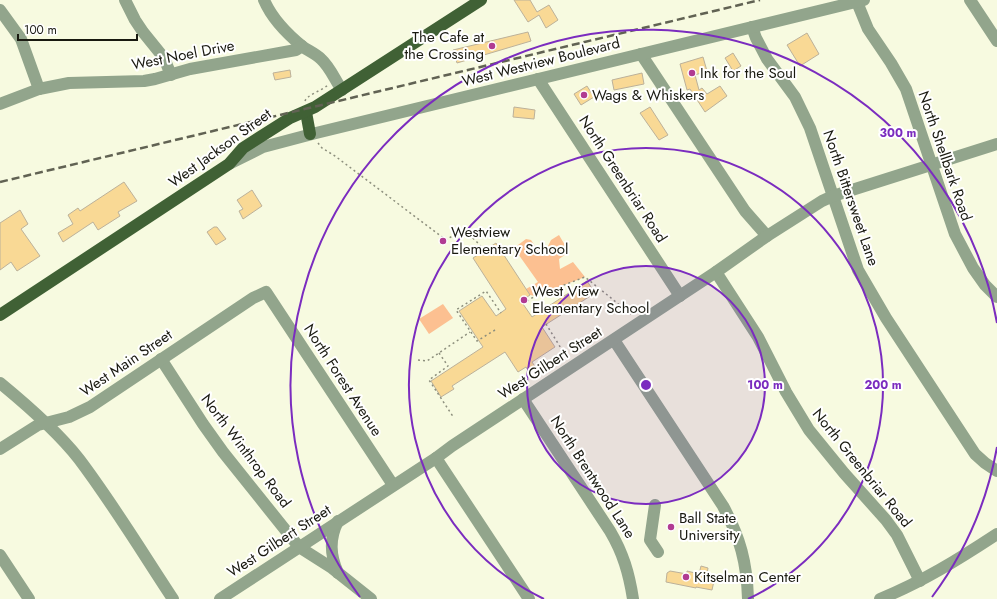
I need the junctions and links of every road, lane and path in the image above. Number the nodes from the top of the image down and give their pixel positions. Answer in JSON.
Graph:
{"nodes":[{"id":1,"x":125,"y":0,"type":"edge"},
{"id":2,"x":264,"y":0,"type":"edge"},
{"id":3,"x":482,"y":0,"type":"edge"},
{"id":4,"x":970,"y":0,"type":"edge"},
{"id":5,"x":861,"y":1,"type":"edge"},
{"id":6,"x":0,"y":10,"type":"edge"},
{"id":7,"x":752,"y":27,"type":"junction"},
{"id":8,"x":997,"y":41,"type":"edge"},
{"id":9,"x":302,"y":46,"type":"junction"},
{"id":10,"x":641,"y":54,"type":"junction"},
{"id":11,"x":171,"y":74,"type":"junction"},
{"id":12,"x":538,"y":79,"type":"junction"},
{"id":13,"x":329,"y":82,"type":"dead end"},
{"id":14,"x":39,"y":89,"type":"junction"},
{"id":15,"x":342,"y":90,"type":"junction"},
{"id":16,"x":0,"y":104,"type":"edge"},
{"id":17,"x":306,"y":108,"type":"junction"},
{"id":18,"x":314,"y":138,"type":"junction"},
{"id":19,"x":997,"y":144,"type":"edge"},
{"id":20,"x":229,"y":164,"type":"junction"},
{"id":21,"x":931,"y":165,"type":"junction"},
{"id":22,"x":833,"y":196,"type":"junction"},
{"id":23,"x":767,"y":236,"type":"junction"},
{"id":24,"x":484,"y":251,"type":"dead end"},
{"id":25,"x":716,"y":272,"type":"junction"},
{"id":26,"x":266,"y":292,"type":"joint"},
{"id":27,"x":680,"y":296,"type":"junction"},
{"id":28,"x":997,"y":297,"type":"edge"},
{"id":29,"x":523,"y":304,"type":"dead end"},
{"id":30,"x":501,"y":313,"type":"dead end"},
{"id":31,"x":0,"y":315,"type":"edge"},
{"id":32,"x":635,"y":317,"type":"dead end"},
{"id":33,"x":546,"y":324,"type":"dead end"},
{"id":34,"x":495,"y":330,"type":"dead end"},
{"id":35,"x":470,"y":332,"type":"junction"},
{"id":36,"x":614,"y":340,"type":"junction"},
{"id":37,"x":439,"y":353,"type":"junction"},
{"id":38,"x":161,"y":358,"type":"junction"},
{"id":39,"x":567,"y":358,"type":"dead end"},
{"id":40,"x":418,"y":360,"type":"dead end"},
{"id":41,"x":0,"y":383,"type":"edge"},
{"id":42,"x":523,"y":399,"type":"junction"},
{"id":43,"x":454,"y":418,"type":"dead end"},
{"id":44,"x":46,"y":423,"type":"junction"},
{"id":45,"x":0,"y":449,"type":"edge"},
{"id":46,"x":436,"y":458,"type":"junction"},
{"id":47,"x":997,"y":471,"type":"edge"},
{"id":48,"x":393,"y":485,"type":"junction"},
{"id":49,"x":655,"y":505,"type":"dead end"},
{"id":50,"x":338,"y":521,"type":"junction"},
{"id":51,"x":997,"y":535,"type":"edge"},
{"id":52,"x":299,"y":547,"type":"junction"},
{"id":53,"x":658,"y":552,"type":"dead end"},
{"id":54,"x":0,"y":555,"type":"edge"},
{"id":55,"x":338,"y":573,"type":"junction"},
{"id":56,"x":920,"y":581,"type":"junction"},
{"id":57,"x":29,"y":599,"type":"edge"},
{"id":58,"x":173,"y":599,"type":"edge"},
{"id":59,"x":220,"y":599,"type":"edge"},
{"id":60,"x":371,"y":599,"type":"edge"},
{"id":61,"x":530,"y":599,"type":"edge"},
{"id":62,"x":633,"y":599,"type":"edge"},
{"id":63,"x":748,"y":599,"type":"edge"},
{"id":64,"x":880,"y":599,"type":"edge"}],
"edges":[{"from":1,"to":11,"type":"street"},
{"from":2,"to":9,"type":"street"},
{"from":3,"to":15,"type":"main road","name":"West Jackson Street"},
{"from":4,"to":8,"type":"street"},
{"from":5,"to":7,"type":"street","name":"West Westview Boulevard"},
{"from":5,"to":21,"type":"street","name":"North Shellbark Road"},
{"from":6,"to":14,"type":"street"},
{"from":7,"to":10,"type":"street","name":"West Westview Boulevard"},
{"from":7,"to":22,"type":"street","name":"North Bittersweet Lane"},
{"from":9,"to":11,"type":"street","name":"West Noel Drive"},
{"from":9,"to":15,"type":"street"},
{"from":10,"to":12,"type":"street","name":"West Westview Boulevard"},
{"from":10,"to":23,"type":"street"},
{"from":11,"to":14,"type":"street","name":"West Noel Drive"},
{"from":12,"to":18,"type":"street","name":"West Westview Boulevard"},
{"from":12,"to":27,"type":"street","name":"North Greenbriar Road"},
{"from":13,"to":17,"type":"path"},
{"from":14,"to":16,"type":"street","name":"West Noel Drive"},
{"from":15,"to":17,"type":"main road","name":"West Jackson Street"},
{"from":17,"to":18,"type":"main road"},
{"from":17,"to":20,"type":"main road","name":"West Jackson Street"},
{"from":18,"to":20,"type":"street","name":"West Westview Boulevard"},
{"from":18,"to":24,"type":"path"},
{"from":19,"to":21,"type":"street","name":"West Gilbert Street"},
{"from":20,"to":31,"type":"main road","name":"West Jackson Street"},
{"from":21,"to":22,"type":"street","name":"West Gilbert Street"},
{"from":21,"to":28,"type":"street","name":"North Shellbark Road"},
{"from":22,"to":23,"type":"street","name":"West Gilbert Street"},
{"from":22,"to":47,"type":"street","name":"North Bittersweet Lane"},
{"from":23,"to":25,"type":"street","name":"West Gilbert Street"},
{"from":25,"to":27,"type":"street","name":"West Gilbert Street"},
{"from":25,"to":56,"type":"street","name":"North Greenbriar Road"},
{"from":26,"to":38,"type":"street","name":"West Main Street"},
{"from":26,"to":48,"type":"street","name":"North Forest Avenue"},
{"from":27,"to":36,"type":"street","name":"West Gilbert Street"},
{"from":29,"to":32,"type":"path"},
{"from":30,"to":35,"type":"path"},
{"from":33,"to":39,"type":"path"},
{"from":34,"to":35,"type":"path"},
{"from":35,"to":37,"type":"path"},
{"from":36,"to":42,"type":"street","name":"West Gilbert Street"},
{"from":36,"to":63,"type":"street"},
{"from":37,"to":40,"type":"path"},
{"from":37,"to":43,"type":"path"},
{"from":38,"to":44,"type":"street","name":"West Main Street"},
{"from":38,"to":52,"type":"street","name":"North Winthrop Road"},
{"from":41,"to":44,"type":"street"},
{"from":42,"to":46,"type":"street","name":"West Gilbert Street"},
{"from":42,"to":62,"type":"street","name":"North Brentwood Lane"},
{"from":44,"to":45,"type":"street","name":"West Main Street"},
{"from":44,"to":58,"type":"street"},
{"from":46,"to":48,"type":"street","name":"West Gilbert Street"},
{"from":46,"to":61,"type":"street"},
{"from":48,"to":50,"type":"street","name":"West Gilbert Street"},
{"from":49,"to":53,"type":"street"},
{"from":50,"to":52,"type":"street","name":"West Gilbert Street"},
{"from":50,"to":55,"type":"street"},
{"from":51,"to":56,"type":"street"},
{"from":52,"to":55,"type":"street","name":"North Winthrop Road"},
{"from":52,"to":59,"type":"street","name":"West Gilbert Street"},
{"from":54,"to":57,"type":"street"},
{"from":55,"to":60,"type":"street","name":"North Winthrop Road"},
{"from":56,"to":64,"type":"street"}]}
